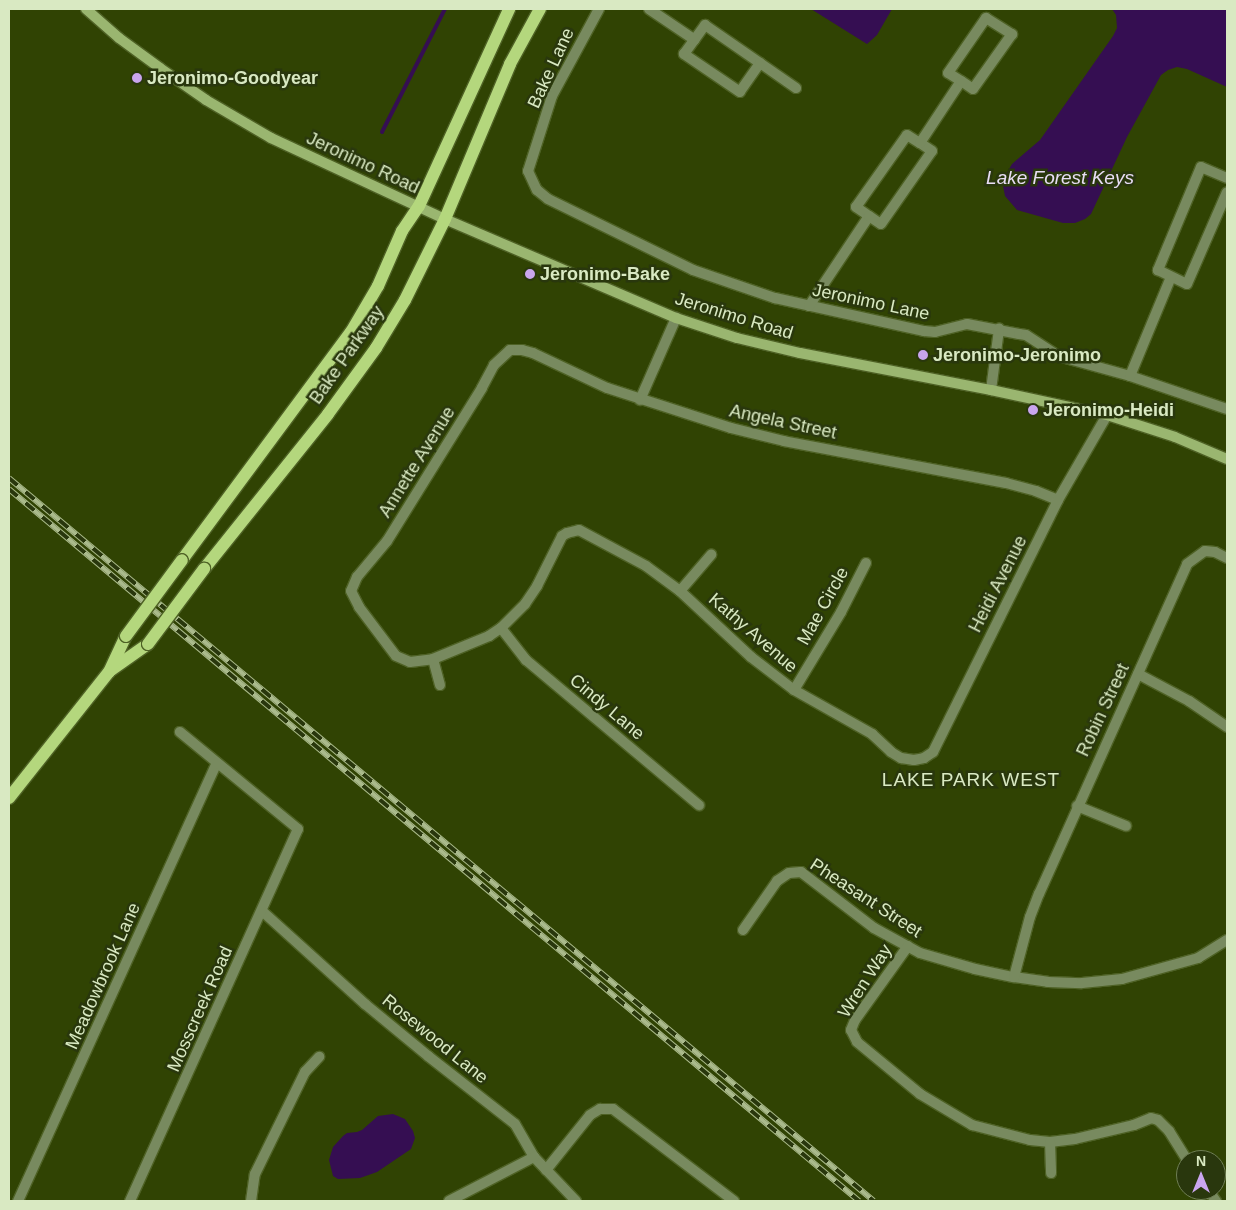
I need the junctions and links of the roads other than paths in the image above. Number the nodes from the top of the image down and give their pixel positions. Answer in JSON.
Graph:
{"nodes":[{"id":1,"x":86,"y":9,"type":"edge"},
{"id":2,"x":509,"y":9,"type":"edge"},
{"id":3,"x":540,"y":9,"type":"edge"},
{"id":4,"x":599,"y":9,"type":"edge"},
{"id":5,"x":649,"y":9,"type":"edge"},
{"id":6,"x":695,"y":40,"type":"junction"},
{"id":7,"x":760,"y":63,"type":"junction"},
{"id":8,"x":961,"y":81,"type":"junction"},
{"id":9,"x":796,"y":88,"type":"dead end"},
{"id":10,"x":920,"y":143,"type":"junction"},
{"id":11,"x":528,"y":171,"type":"joint"},
{"id":12,"x":1227,"y":178,"type":"edge"},
{"id":13,"x":1227,"y":192,"type":"edge"},
{"id":14,"x":419,"y":206,"type":"junction"},
{"id":15,"x":869,"y":216,"type":"junction"},
{"id":16,"x":445,"y":219,"type":"junction"},
{"id":17,"x":1171,"y":276,"type":"junction"},
{"id":18,"x":809,"y":306,"type":"junction"},
{"id":19,"x":676,"y":318,"type":"junction"},
{"id":20,"x":999,"y":329,"type":"junction"},
{"id":21,"x":510,"y":350,"type":"joint"},
{"id":22,"x":1130,"y":376,"type":"junction"},
{"id":23,"x":991,"y":390,"type":"junction"},
{"id":24,"x":640,"y":400,"type":"junction"},
{"id":25,"x":1227,"y":409,"type":"edge"},
{"id":26,"x":1107,"y":415,"type":"junction"},
{"id":27,"x":1227,"y":459,"type":"edge"},
{"id":28,"x":1058,"y":500,"type":"junction"},
{"id":29,"x":712,"y":555,"type":"dead end"},
{"id":30,"x":1227,"y":558,"type":"edge"},
{"id":31,"x":866,"y":564,"type":"dead end"},
{"id":32,"x":680,"y":591,"type":"junction"},
{"id":33,"x":501,"y":628,"type":"junction"},
{"id":34,"x":433,"y":659,"type":"junction"},
{"id":35,"x":108,"y":672,"type":"junction"},
{"id":36,"x":1138,"y":674,"type":"junction"},
{"id":37,"x":440,"y":685,"type":"dead end"},
{"id":38,"x":794,"y":690,"type":"junction"},
{"id":39,"x":1227,"y":727,"type":"edge"},
{"id":40,"x":180,"y":732,"type":"dead end"},
{"id":41,"x":914,"y":760,"type":"joint"},
{"id":42,"x":217,"y":763,"type":"junction"},
{"id":43,"x":9,"y":798,"type":"edge"},
{"id":44,"x":699,"y":805,"type":"dead end"},
{"id":45,"x":1077,"y":806,"type":"junction"},
{"id":46,"x":1126,"y":826,"type":"dead end"},
{"id":47,"x":262,"y":911,"type":"junction"},
{"id":48,"x":743,"y":930,"type":"dead end"},
{"id":49,"x":1227,"y":940,"type":"edge"},
{"id":50,"x":908,"y":946,"type":"junction"},
{"id":51,"x":1014,"y":977,"type":"junction"},
{"id":52,"x":319,"y":1057,"type":"dead end"},
{"id":53,"x":1050,"y":1142,"type":"junction"},
{"id":54,"x":1180,"y":1150,"type":"edge"},
{"id":55,"x":534,"y":1157,"type":"junction"},
{"id":56,"x":546,"y":1170,"type":"junction"},
{"id":57,"x":1051,"y":1173,"type":"dead end"},
{"id":58,"x":18,"y":1201,"type":"edge"},
{"id":59,"x":130,"y":1201,"type":"edge"},
{"id":60,"x":251,"y":1201,"type":"edge"},
{"id":61,"x":449,"y":1201,"type":"edge"},
{"id":62,"x":576,"y":1201,"type":"edge"},
{"id":63,"x":734,"y":1201,"type":"edge"}],
"edges":[{"from":1,"to":14,"type":"main road","name":"Jeronimo Road"},
{"from":2,"to":14,"type":"main road","name":"Bake Parkway"},
{"from":3,"to":16,"type":"main road","name":"Bake Parkway"},
{"from":4,"to":11,"type":"street","name":"Bake Lane"},
{"from":5,"to":6,"type":"street"},
{"from":6,"to":7,"type":"street"},
{"from":6,"to":7,"type":"street"},
{"from":7,"to":9,"type":"street"},
{"from":8,"to":8,"type":"street"},
{"from":8,"to":10,"type":"street"},
{"from":10,"to":15,"type":"street"},
{"from":10,"to":15,"type":"street"},
{"from":11,"to":18,"type":"street","name":"Jeronimo Lane"},
{"from":12,"to":17,"type":"street"},
{"from":13,"to":17,"type":"street"},
{"from":14,"to":16,"type":"main road","name":"Jeronimo Road"},
{"from":14,"to":35,"type":"main road","name":"Bake Parkway","bridge":true},
{"from":15,"to":18,"type":"street"},
{"from":16,"to":19,"type":"main road","name":"Jeronimo Road"},
{"from":16,"to":35,"type":"main road","name":"Bake Parkway","bridge":true},
{"from":17,"to":22,"type":"street"},
{"from":18,"to":20,"type":"street","name":"Jeronimo Lane"},
{"from":19,"to":23,"type":"main road","name":"Jeronimo Road"},
{"from":19,"to":24,"type":"street"},
{"from":20,"to":22,"type":"street","name":"Jeronimo Lane"},
{"from":20,"to":23,"type":"street"},
{"from":21,"to":24,"type":"street","name":"Angela Street"},
{"from":21,"to":34,"type":"street","name":"Annette Avenue"},
{"from":22,"to":25,"type":"street","name":"Jeronimo Lane"},
{"from":23,"to":26,"type":"main road","name":"Jeronimo Road"},
{"from":24,"to":28,"type":"street","name":"Angela Street"},
{"from":26,"to":27,"type":"main road","name":"Jeronimo Road"},
{"from":26,"to":28,"type":"street","name":"Heidi Avenue"},
{"from":28,"to":41,"type":"street","name":"Heidi Avenue"},
{"from":29,"to":32,"type":"street"},
{"from":30,"to":36,"type":"street","name":"Robin Street"},
{"from":31,"to":38,"type":"street","name":"Mae Circle"},
{"from":32,"to":33,"type":"street","name":"Kathy Avenue"},
{"from":32,"to":38,"type":"street","name":"Kathy Avenue"},
{"from":33,"to":34,"type":"street"},
{"from":33,"to":44,"type":"street","name":"Cindy Lane"},
{"from":34,"to":37,"type":"street"},
{"from":35,"to":43,"type":"main road","name":"Bake Parkway"},
{"from":36,"to":39,"type":"street"},
{"from":36,"to":45,"type":"street","name":"Robin Street"},
{"from":38,"to":41,"type":"street","name":"Kathy Avenue"},
{"from":40,"to":42,"type":"street"},
{"from":42,"to":47,"type":"street","name":"Mosscreek Road"},
{"from":42,"to":58,"type":"street","name":"Meadowbrook Lane"},
{"from":45,"to":46,"type":"street"},
{"from":45,"to":51,"type":"street","name":"Robin Street"},
{"from":47,"to":55,"type":"street","name":"Rosewood Lane"},
{"from":47,"to":59,"type":"street","name":"Mosscreek Road"},
{"from":48,"to":50,"type":"street","name":"Pheasant Street"},
{"from":49,"to":51,"type":"street","name":"Pheasant Street"},
{"from":50,"to":51,"type":"street","name":"Pheasant Street"},
{"from":50,"to":53,"type":"street","name":"Wren Way"},
{"from":52,"to":60,"type":"street"},
{"from":53,"to":54,"type":"street"},
{"from":53,"to":57,"type":"street"},
{"from":55,"to":56,"type":"street","name":"Rosewood Lane"},
{"from":55,"to":61,"type":"street"},
{"from":56,"to":62,"type":"street","name":"Rosewood Lane"},
{"from":56,"to":63,"type":"street"}]}
